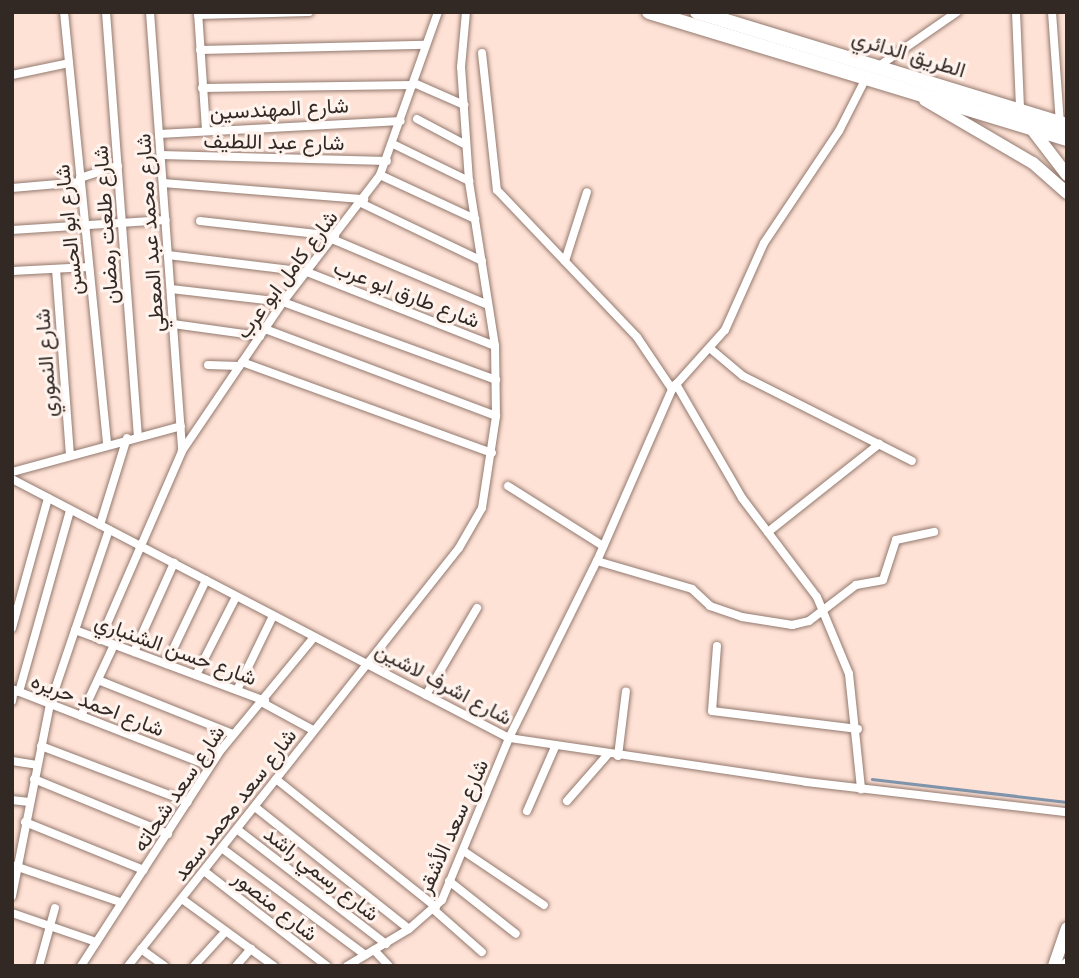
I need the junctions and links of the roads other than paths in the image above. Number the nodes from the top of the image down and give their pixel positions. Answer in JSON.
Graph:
{"nodes":[{"id":1,"x":64,"y":12,"type":"edge"},
{"id":2,"x":106,"y":12,"type":"edge"},
{"id":3,"x":150,"y":12,"type":"edge"},
{"id":4,"x":309,"y":12,"type":"edge"},
{"id":5,"x":438,"y":12,"type":"edge"},
{"id":6,"x":466,"y":12,"type":"edge"},
{"id":7,"x":649,"y":12,"type":"edge"},
{"id":8,"x":697,"y":12,"type":"edge"},
{"id":9,"x":957,"y":12,"type":"edge"},
{"id":10,"x":1016,"y":12,"type":"edge"},
{"id":11,"x":1052,"y":12,"type":"edge"},
{"id":12,"x":198,"y":14,"type":"edge"},
{"id":13,"x":426,"y":45,"type":"junction"},
{"id":14,"x":200,"y":50,"type":"junction"},
{"id":15,"x":482,"y":53,"type":"dead end"},
{"id":16,"x":69,"y":64,"type":"junction"},
{"id":17,"x":879,"y":66,"type":"junction"},
{"id":18,"x":12,"y":75,"type":"edge"},
{"id":19,"x":867,"y":76,"type":"junction"},
{"id":20,"x":413,"y":84,"type":"junction"},
{"id":21,"x":900,"y":86,"type":"junction"},
{"id":22,"x":202,"y":88,"type":"junction"},
{"id":23,"x":464,"y":105,"type":"junction"},
{"id":24,"x":1020,"y":109,"type":"junction"},
{"id":25,"x":417,"y":119,"type":"dead end"},
{"id":26,"x":401,"y":121,"type":"junction"},
{"id":27,"x":1064,"y":124,"type":"edge"},
{"id":28,"x":206,"y":128,"type":"junction"},
{"id":29,"x":1031,"y":128,"type":"junction"},
{"id":30,"x":159,"y":134,"type":"junction"},
{"id":31,"x":1067,"y":139,"type":"edge"},
{"id":32,"x":393,"y":144,"type":"junction"},
{"id":33,"x":466,"y":145,"type":"junction"},
{"id":34,"x":161,"y":155,"type":"junction"},
{"id":35,"x":387,"y":161,"type":"junction"},
{"id":36,"x":118,"y":166,"type":"junction"},
{"id":37,"x":380,"y":175,"type":"junction"},
{"id":38,"x":1067,"y":175,"type":"edge"},
{"id":39,"x":80,"y":180,"type":"junction"},
{"id":40,"x":469,"y":181,"type":"junction"},
{"id":41,"x":163,"y":183,"type":"junction"},
{"id":42,"x":12,"y":188,"type":"edge"},
{"id":43,"x":587,"y":191,"type":"dead end"},
{"id":44,"x":1067,"y":193,"type":"edge"},
{"id":45,"x":363,"y":201,"type":"junction"},
{"id":46,"x":475,"y":219,"type":"junction"},
{"id":47,"x":166,"y":220,"type":"junction"},
{"id":48,"x":200,"y":221,"type":"dead end"},
{"id":49,"x":122,"y":223,"type":"junction"},
{"id":50,"x":85,"y":225,"type":"junction"},
{"id":51,"x":12,"y":230,"type":"edge"},
{"id":52,"x":334,"y":237,"type":"junction"},
{"id":53,"x":168,"y":255,"type":"junction"},
{"id":54,"x":482,"y":261,"type":"junction"},
{"id":55,"x":565,"y":261,"type":"junction"},
{"id":56,"x":89,"y":267,"type":"junction"},
{"id":57,"x":55,"y":269,"type":"junction"},
{"id":58,"x":12,"y":271,"type":"edge"},
{"id":59,"x":307,"y":272,"type":"junction"},
{"id":60,"x":171,"y":289,"type":"junction"},
{"id":61,"x":283,"y":302,"type":"junction"},
{"id":62,"x":488,"y":305,"type":"junction"},
{"id":63,"x":173,"y":324,"type":"junction"},
{"id":64,"x":263,"y":332,"type":"junction"},
{"id":65,"x":495,"y":346,"type":"junction"},
{"id":66,"x":712,"y":350,"type":"junction"},
{"id":67,"x":241,"y":364,"type":"junction"},
{"id":68,"x":208,"y":365,"type":"dead end"},
{"id":69,"x":496,"y":380,"type":"junction"},
{"id":70,"x":674,"y":387,"type":"junction"},
{"id":71,"x":496,"y":416,"type":"junction"},
{"id":72,"x":181,"y":426,"type":"junction"},
{"id":73,"x":138,"y":434,"type":"junction"},
{"id":74,"x":127,"y":438,"type":"junction"},
{"id":75,"x":107,"y":444,"type":"junction"},
{"id":76,"x":879,"y":444,"type":"junction"},
{"id":77,"x":182,"y":451,"type":"junction"},
{"id":78,"x":492,"y":453,"type":"junction"},
{"id":79,"x":70,"y":455,"type":"junction"},
{"id":80,"x":912,"y":461,"type":"dead end"},
{"id":81,"x":12,"y":472,"type":"edge"},
{"id":82,"x":12,"y":479,"type":"edge"},
{"id":83,"x":508,"y":486,"type":"dead end"},
{"id":84,"x":48,"y":498,"type":"junction"},
{"id":85,"x":71,"y":510,"type":"junction"},
{"id":86,"x":100,"y":524,"type":"junction"},
{"id":87,"x":109,"y":530,"type":"junction"},
{"id":88,"x":768,"y":532,"type":"junction"},
{"id":89,"x":934,"y":532,"type":"dead end"},
{"id":90,"x":136,"y":544,"type":"junction"},
{"id":91,"x":603,"y":546,"type":"junction"},
{"id":92,"x":597,"y":561,"type":"junction"},
{"id":93,"x":174,"y":563,"type":"junction"},
{"id":94,"x":206,"y":580,"type":"junction"},
{"id":95,"x":236,"y":597,"type":"junction"},
{"id":96,"x":477,"y":608,"type":"dead end"},
{"id":97,"x":822,"y":610,"type":"junction"},
{"id":98,"x":273,"y":616,"type":"junction"},
{"id":99,"x":12,"y":628,"type":"edge"},
{"id":100,"x":75,"y":630,"type":"junction"},
{"id":101,"x":314,"y":638,"type":"junction"},
{"id":102,"x":100,"y":639,"type":"junction"},
{"id":103,"x":114,"y":645,"type":"junction"},
{"id":104,"x":717,"y":646,"type":"dead end"},
{"id":105,"x":134,"y":652,"type":"junction"},
{"id":106,"x":366,"y":661,"type":"junction"},
{"id":107,"x":166,"y":664,"type":"junction"},
{"id":108,"x":196,"y":675,"type":"junction"},
{"id":109,"x":98,"y":680,"type":"junction"},
{"id":110,"x":15,"y":690,"type":"edge"},
{"id":111,"x":237,"y":690,"type":"junction"},
{"id":112,"x":626,"y":691,"type":"dead end"},
{"id":113,"x":426,"y":695,"type":"junction"},
{"id":114,"x":12,"y":701,"type":"edge"},
{"id":115,"x":264,"y":702,"type":"junction"},
{"id":116,"x":50,"y":704,"type":"junction"},
{"id":117,"x":82,"y":716,"type":"junction"},
{"id":118,"x":858,"y":729,"type":"junction"},
{"id":119,"x":313,"y":730,"type":"junction"},
{"id":120,"x":233,"y":734,"type":"junction"},
{"id":121,"x":509,"y":738,"type":"junction"},
{"id":122,"x":41,"y":746,"type":"junction"},
{"id":123,"x":555,"y":747,"type":"junction"},
{"id":124,"x":613,"y":755,"type":"junction"},
{"id":125,"x":12,"y":761,"type":"edge"},
{"id":126,"x":37,"y":765,"type":"junction"},
{"id":127,"x":210,"y":766,"type":"junction"},
{"id":128,"x":34,"y":779,"type":"junction"},
{"id":129,"x":276,"y":779,"type":"junction"},
{"id":130,"x":861,"y":789,"type":"junction"},
{"id":131,"x":12,"y":800,"type":"edge"},
{"id":132,"x":567,"y":801,"type":"dead end"},
{"id":133,"x":29,"y":802,"type":"junction"},
{"id":134,"x":188,"y":802,"type":"junction"},
{"id":135,"x":255,"y":807,"type":"junction"},
{"id":136,"x":527,"y":811,"type":"dead end"},
{"id":137,"x":1067,"y":812,"type":"edge"},
{"id":138,"x":25,"y":822,"type":"junction"},
{"id":139,"x":238,"y":830,"type":"junction"},
{"id":140,"x":168,"y":834,"type":"junction"},
{"id":141,"x":223,"y":849,"type":"junction"},
{"id":142,"x":465,"y":852,"type":"junction"},
{"id":143,"x":15,"y":865,"type":"edge"},
{"id":144,"x":145,"y":870,"type":"junction"},
{"id":145,"x":204,"y":871,"type":"junction"},
{"id":146,"x":449,"y":881,"type":"junction"},
{"id":147,"x":12,"y":896,"type":"edge"},
{"id":148,"x":182,"y":899,"type":"junction"},
{"id":149,"x":120,"y":902,"type":"junction"},
{"id":150,"x":544,"y":905,"type":"dead end"},
{"id":151,"x":55,"y":908,"type":"dead end"},
{"id":152,"x":435,"y":908,"type":"junction"},
{"id":153,"x":12,"y":913,"type":"edge"},
{"id":154,"x":50,"y":922,"type":"junction"},
{"id":155,"x":1067,"y":928,"type":"edge"},
{"id":156,"x":410,"y":929,"type":"junction"},
{"id":157,"x":226,"y":931,"type":"junction"},
{"id":158,"x":516,"y":934,"type":"dead end"},
{"id":159,"x":96,"y":942,"type":"junction"},
{"id":160,"x":386,"y":944,"type":"junction"},
{"id":161,"x":141,"y":949,"type":"junction"},
{"id":162,"x":251,"y":949,"type":"junction"},
{"id":163,"x":374,"y":950,"type":"junction"},
{"id":164,"x":482,"y":952,"type":"dead end"},
{"id":165,"x":365,"y":955,"type":"junction"},
{"id":166,"x":39,"y":966,"type":"edge"},
{"id":167,"x":81,"y":966,"type":"edge"},
{"id":168,"x":128,"y":966,"type":"edge"},
{"id":169,"x":164,"y":966,"type":"edge"},
{"id":170,"x":194,"y":966,"type":"edge"},
{"id":171,"x":236,"y":966,"type":"edge"},
{"id":172,"x":274,"y":966,"type":"edge"},
{"id":173,"x":327,"y":966,"type":"edge"},
{"id":174,"x":347,"y":966,"type":"edge"},
{"id":175,"x":389,"y":966,"type":"edge"},
{"id":176,"x":1054,"y":966,"type":"edge"}],
"edges":[{"from":1,"to":16,"type":"street","name":"شارع ابو الحسن"},
{"from":2,"to":36,"type":"street","name":"شارع طلعت رمضان"},
{"from":3,"to":30,"type":"street","name":"شارع محمد عبد المعطي"},
{"from":4,"to":12,"type":"street"},
{"from":5,"to":13,"type":"street","name":"شارع كامل ابو عرب"},
{"from":6,"to":23,"type":"street","name":"شارع سعد محمد سعد"},
{"from":7,"to":19,"type":"highway","name":"الطريق الدائري"},
{"from":8,"to":17,"type":"highway","name":"الطريق الدائري"},
{"from":9,"to":17,"type":"street"},
{"from":10,"to":24,"type":"street"},
{"from":11,"to":27,"type":"street"},
{"from":12,"to":14,"type":"street"},
{"from":13,"to":14,"type":"street"},
{"from":13,"to":20,"type":"street","name":"شارع كامل ابو عرب"},
{"from":14,"to":22,"type":"street"},
{"from":15,"to":55,"type":"street"},
{"from":16,"to":18,"type":"street"},
{"from":16,"to":39,"type":"street","name":"شارع ابو الحسن"},
{"from":17,"to":24,"type":"highway","name":"الطريق الدائري"},
{"from":19,"to":21,"type":"highway","name":"الطريق الدائري"},
{"from":19,"to":66,"type":"street"},
{"from":20,"to":22,"type":"street"},
{"from":20,"to":23,"type":"street"},
{"from":20,"to":26,"type":"street","name":"شارع كامل ابو عرب"},
{"from":21,"to":29,"type":"highway","name":"الطريق الدائري"},
{"from":21,"to":44,"type":"main road","name":"الطريق الدائري"},
{"from":22,"to":28,"type":"street"},
{"from":23,"to":33,"type":"street","name":"شارع سعد محمد سعد"},
{"from":24,"to":27,"type":"highway","name":"الطريق الدائري"},
{"from":25,"to":33,"type":"street"},
{"from":26,"to":28,"type":"street","name":"شارع المهندسين"},
{"from":26,"to":32,"type":"street","name":"شارع كامل ابو عرب"},
{"from":28,"to":30,"type":"street","name":"شارع المهندسين"},
{"from":29,"to":31,"type":"highway","name":"الطريق الدائري"},
{"from":29,"to":38,"type":"main road"},
{"from":30,"to":34,"type":"street","name":"شارع محمد عبد المعطي"},
{"from":32,"to":35,"type":"street","name":"شارع كامل ابو عرب"},
{"from":32,"to":40,"type":"street"},
{"from":33,"to":40,"type":"street","name":"شارع سعد محمد سعد"},
{"from":34,"to":35,"type":"street","name":"شارع عبد اللطيف"},
{"from":34,"to":41,"type":"street","name":"شارع محمد عبد المعطي"},
{"from":35,"to":37,"type":"street","name":"شارع كامل ابو عرب"},
{"from":36,"to":39,"type":"street"},
{"from":36,"to":49,"type":"street","name":"شارع طلعت رمضان"},
{"from":37,"to":45,"type":"street","name":"شارع كامل ابو عرب"},
{"from":37,"to":46,"type":"street"},
{"from":39,"to":42,"type":"street"},
{"from":39,"to":50,"type":"street","name":"شارع ابو الحسن"},
{"from":40,"to":46,"type":"street","name":"شارع سعد محمد سعد"},
{"from":41,"to":45,"type":"street"},
{"from":41,"to":47,"type":"street","name":"شارع محمد عبد المعطي"},
{"from":43,"to":55,"type":"street"},
{"from":45,"to":52,"type":"street","name":"شارع كامل ابو عرب"},
{"from":45,"to":54,"type":"street"},
{"from":46,"to":54,"type":"street","name":"شارع سعد محمد سعد"},
{"from":47,"to":49,"type":"street"},
{"from":47,"to":53,"type":"street","name":"شارع محمد عبد المعطي"},
{"from":48,"to":52,"type":"street"},
{"from":49,"to":50,"type":"street"},
{"from":49,"to":73,"type":"street","name":"شارع طلعت رمضان"},
{"from":50,"to":51,"type":"street"},
{"from":50,"to":56,"type":"street","name":"شارع ابو الحسن"},
{"from":52,"to":59,"type":"street","name":"شارع كامل ابو عرب"},
{"from":52,"to":62,"type":"street"},
{"from":53,"to":59,"type":"street","name":"شارع طارق ابو عرب"},
{"from":53,"to":60,"type":"street","name":"شارع محمد عبد المعطي"},
{"from":54,"to":62,"type":"street","name":"شارع سعد محمد سعد"},
{"from":55,"to":70,"type":"street"},
{"from":56,"to":57,"type":"street"},
{"from":56,"to":75,"type":"street","name":"شارع ابو الحسن"},
{"from":57,"to":58,"type":"street"},
{"from":57,"to":79,"type":"street","name":"شارع النموري"},
{"from":59,"to":61,"type":"street","name":"شارع كامل ابو عرب"},
{"from":59,"to":65,"type":"street","name":"شارع طارق ابو عرب"},
{"from":60,"to":61,"type":"street"},
{"from":60,"to":63,"type":"street","name":"شارع محمد عبد المعطي"},
{"from":61,"to":64,"type":"street","name":"شارع كامل ابو عرب"},
{"from":61,"to":69,"type":"street"},
{"from":62,"to":65,"type":"street","name":"شارع سعد محمد سعد"},
{"from":63,"to":64,"type":"street"},
{"from":63,"to":72,"type":"street","name":"شارع محمد عبد المعطي"},
{"from":64,"to":67,"type":"street","name":"شارع كامل ابو عرب"},
{"from":64,"to":71,"type":"street"},
{"from":65,"to":69,"type":"street","name":"شارع سعد محمد سعد"},
{"from":66,"to":70,"type":"street"},
{"from":66,"to":76,"type":"street"},
{"from":67,"to":68,"type":"street"},
{"from":67,"to":77,"type":"street","name":"شارع كامل ابو عرب"},
{"from":67,"to":78,"type":"street"},
{"from":69,"to":71,"type":"street","name":"شارع سعد محمد سعد"},
{"from":70,"to":88,"type":"street"},
{"from":70,"to":91,"type":"street","name":"شارع سعد الأشقر"},
{"from":71,"to":78,"type":"street","name":"شارع سعد محمد سعد"},
{"from":72,"to":73,"type":"street"},
{"from":72,"to":77,"type":"street","name":"شارع محمد عبد المعطي"},
{"from":73,"to":74,"type":"street"},
{"from":74,"to":75,"type":"street"},
{"from":74,"to":86,"type":"street"},
{"from":75,"to":79,"type":"street"},
{"from":76,"to":80,"type":"street"},
{"from":76,"to":88,"type":"street"},
{"from":77,"to":90,"type":"street","name":"شارع كامل ابو عرب"},
{"from":78,"to":106,"type":"street","name":"شارع سعد محمد سعد"},
{"from":79,"to":81,"type":"street"},
{"from":82,"to":84,"type":"street","name":"شارع اشرف لاشين"},
{"from":83,"to":91,"type":"street"},
{"from":84,"to":85,"type":"street","name":"شارع اشرف لاشين"},
{"from":84,"to":99,"type":"street"},
{"from":85,"to":86,"type":"street","name":"شارع اشرف لاشين"},
{"from":85,"to":110,"type":"street"},
{"from":86,"to":87,"type":"street","name":"شارع اشرف لاشين"},
{"from":87,"to":90,"type":"street","name":"شارع اشرف لاشين"},
{"from":87,"to":100,"type":"street"},
{"from":88,"to":97,"type":"street"},
{"from":89,"to":97,"type":"street"},
{"from":90,"to":93,"type":"street","name":"شارع اشرف لاشين"},
{"from":90,"to":102,"type":"street","name":"شارع كامل ابو عرب"},
{"from":91,"to":92,"type":"street","name":"شارع سعد الأشقر"},
{"from":92,"to":97,"type":"street"},
{"from":92,"to":121,"type":"street","name":"شارع سعد الأشقر"},
{"from":93,"to":94,"type":"street","name":"شارع اشرف لاشين"},
{"from":93,"to":105,"type":"street"},
{"from":94,"to":95,"type":"street","name":"شارع اشرف لاشين"},
{"from":94,"to":107,"type":"street"},
{"from":95,"to":98,"type":"street","name":"شارع اشرف لاشين"},
{"from":95,"to":108,"type":"street"},
{"from":96,"to":113,"type":"street"},
{"from":97,"to":118,"type":"street"},
{"from":98,"to":101,"type":"street","name":"شارع اشرف لاشين"},
{"from":98,"to":111,"type":"street"},
{"from":100,"to":102,"type":"street","name":"شارع حسن الشنباري"},
{"from":100,"to":116,"type":"street"},
{"from":101,"to":106,"type":"street","name":"شارع اشرف لاشين"},
{"from":101,"to":115,"type":"street","name":"شارع سعد شحاته"},
{"from":102,"to":103,"type":"street","name":"شارع حسن الشنباري"},
{"from":103,"to":105,"type":"street","name":"شارع حسن الشنباري"},
{"from":103,"to":109,"type":"street"},
{"from":104,"to":118,"type":"street"},
{"from":105,"to":107,"type":"street","name":"شارع حسن الشنباري"},
{"from":106,"to":113,"type":"street","name":"شارع اشرف لاشين"},
{"from":106,"to":119,"type":"street","name":"شارع سعد محمد سعد"},
{"from":107,"to":108,"type":"street","name":"شارع حسن الشنباري"},
{"from":108,"to":111,"type":"street","name":"شارع حسن الشنباري"},
{"from":109,"to":117,"type":"street"},
{"from":109,"to":120,"type":"street"},
{"from":110,"to":114,"type":"street"},
{"from":110,"to":116,"type":"street","name":"شارع احمد حريره"},
{"from":111,"to":115,"type":"street","name":"شارع حسن الشنباري"},
{"from":112,"to":124,"type":"street"},
{"from":113,"to":121,"type":"street","name":"شارع اشرف لاشين"},
{"from":115,"to":119,"type":"street","name":"شارع حسن الشنباري"},
{"from":115,"to":120,"type":"street","name":"شارع سعد شحاته"},
{"from":116,"to":117,"type":"street","name":"شارع احمد حريره"},
{"from":116,"to":122,"type":"street"},
{"from":117,"to":127,"type":"street","name":"شارع احمد حريره"},
{"from":118,"to":130,"type":"street"},
{"from":119,"to":129,"type":"street","name":"شارع سعد محمد سعد"},
{"from":120,"to":127,"type":"street","name":"شارع سعد شحاته"},
{"from":121,"to":123,"type":"street","name":"شارع اشرف لاشين"},
{"from":121,"to":142,"type":"street","name":"شارع سعد الأشقر"},
{"from":122,"to":126,"type":"street"},
{"from":122,"to":134,"type":"street"},
{"from":123,"to":124,"type":"street","name":"شارع اشرف لاشين"},
{"from":123,"to":136,"type":"street"},
{"from":124,"to":130,"type":"street","name":"شارع اشرف لاشين"},
{"from":124,"to":132,"type":"street"},
{"from":125,"to":126,"type":"street"},
{"from":126,"to":128,"type":"street"},
{"from":127,"to":134,"type":"street","name":"شارع سعد شحاته"},
{"from":128,"to":133,"type":"street"},
{"from":128,"to":140,"type":"street"},
{"from":129,"to":135,"type":"street","name":"شارع سعد محمد سعد"},
{"from":129,"to":152,"type":"street"},
{"from":130,"to":137,"type":"street","name":"شارع اشرف لاشين"},
{"from":131,"to":133,"type":"street"},
{"from":133,"to":138,"type":"street"},
{"from":134,"to":140,"type":"street","name":"شارع سعد شحاته"},
{"from":135,"to":139,"type":"street","name":"شارع سعد محمد سعد"},
{"from":135,"to":156,"type":"street"},
{"from":138,"to":143,"type":"street"},
{"from":138,"to":144,"type":"street"},
{"from":139,"to":141,"type":"street","name":"شارع سعد محمد سعد"},
{"from":139,"to":160,"type":"street","name":"شارع رسمي راشد"},
{"from":140,"to":144,"type":"street","name":"شارع سعد شحاته"},
{"from":141,"to":145,"type":"street","name":"شارع سعد محمد سعد"},
{"from":141,"to":165,"type":"street"},
{"from":142,"to":146,"type":"street","name":"شارع سعد الأشقر"},
{"from":142,"to":150,"type":"street"},
{"from":143,"to":147,"type":"street"},
{"from":143,"to":149,"type":"street"},
{"from":144,"to":149,"type":"street","name":"شارع سعد شحاته"},
{"from":145,"to":148,"type":"street","name":"شارع سعد محمد سعد"},
{"from":145,"to":173,"type":"street","name":"شارع منصور"},
{"from":146,"to":152,"type":"street","name":"شارع سعد الأشقر"},
{"from":146,"to":158,"type":"street"},
{"from":148,"to":157,"type":"street"},
{"from":148,"to":161,"type":"street","name":"شارع سعد محمد سعد"},
{"from":149,"to":159,"type":"street","name":"شارع سعد شحاته"},
{"from":151,"to":154,"type":"street"},
{"from":152,"to":156,"type":"street","name":"شارع سعد الأشقر"},
{"from":152,"to":164,"type":"street"},
{"from":153,"to":154,"type":"street"},
{"from":154,"to":159,"type":"street"},
{"from":154,"to":166,"type":"street"},
{"from":155,"to":176,"type":"main road"},
{"from":156,"to":160,"type":"street","name":"شارع سعد الأشقر"},
{"from":157,"to":162,"type":"street"},
{"from":157,"to":170,"type":"street"},
{"from":159,"to":167,"type":"street","name":"شارع سعد شحاته"},
{"from":160,"to":163,"type":"street","name":"شارع سعد الأشقر"},
{"from":161,"to":168,"type":"street","name":"شارع سعد محمد سعد"},
{"from":161,"to":169,"type":"street"},
{"from":162,"to":171,"type":"street"},
{"from":162,"to":172,"type":"street"},
{"from":163,"to":165,"type":"street","name":"شارع سعد الأشقر"},
{"from":163,"to":175,"type":"street"},
{"from":165,"to":174,"type":"street","name":"شارع سعد الأشقر"}]}
